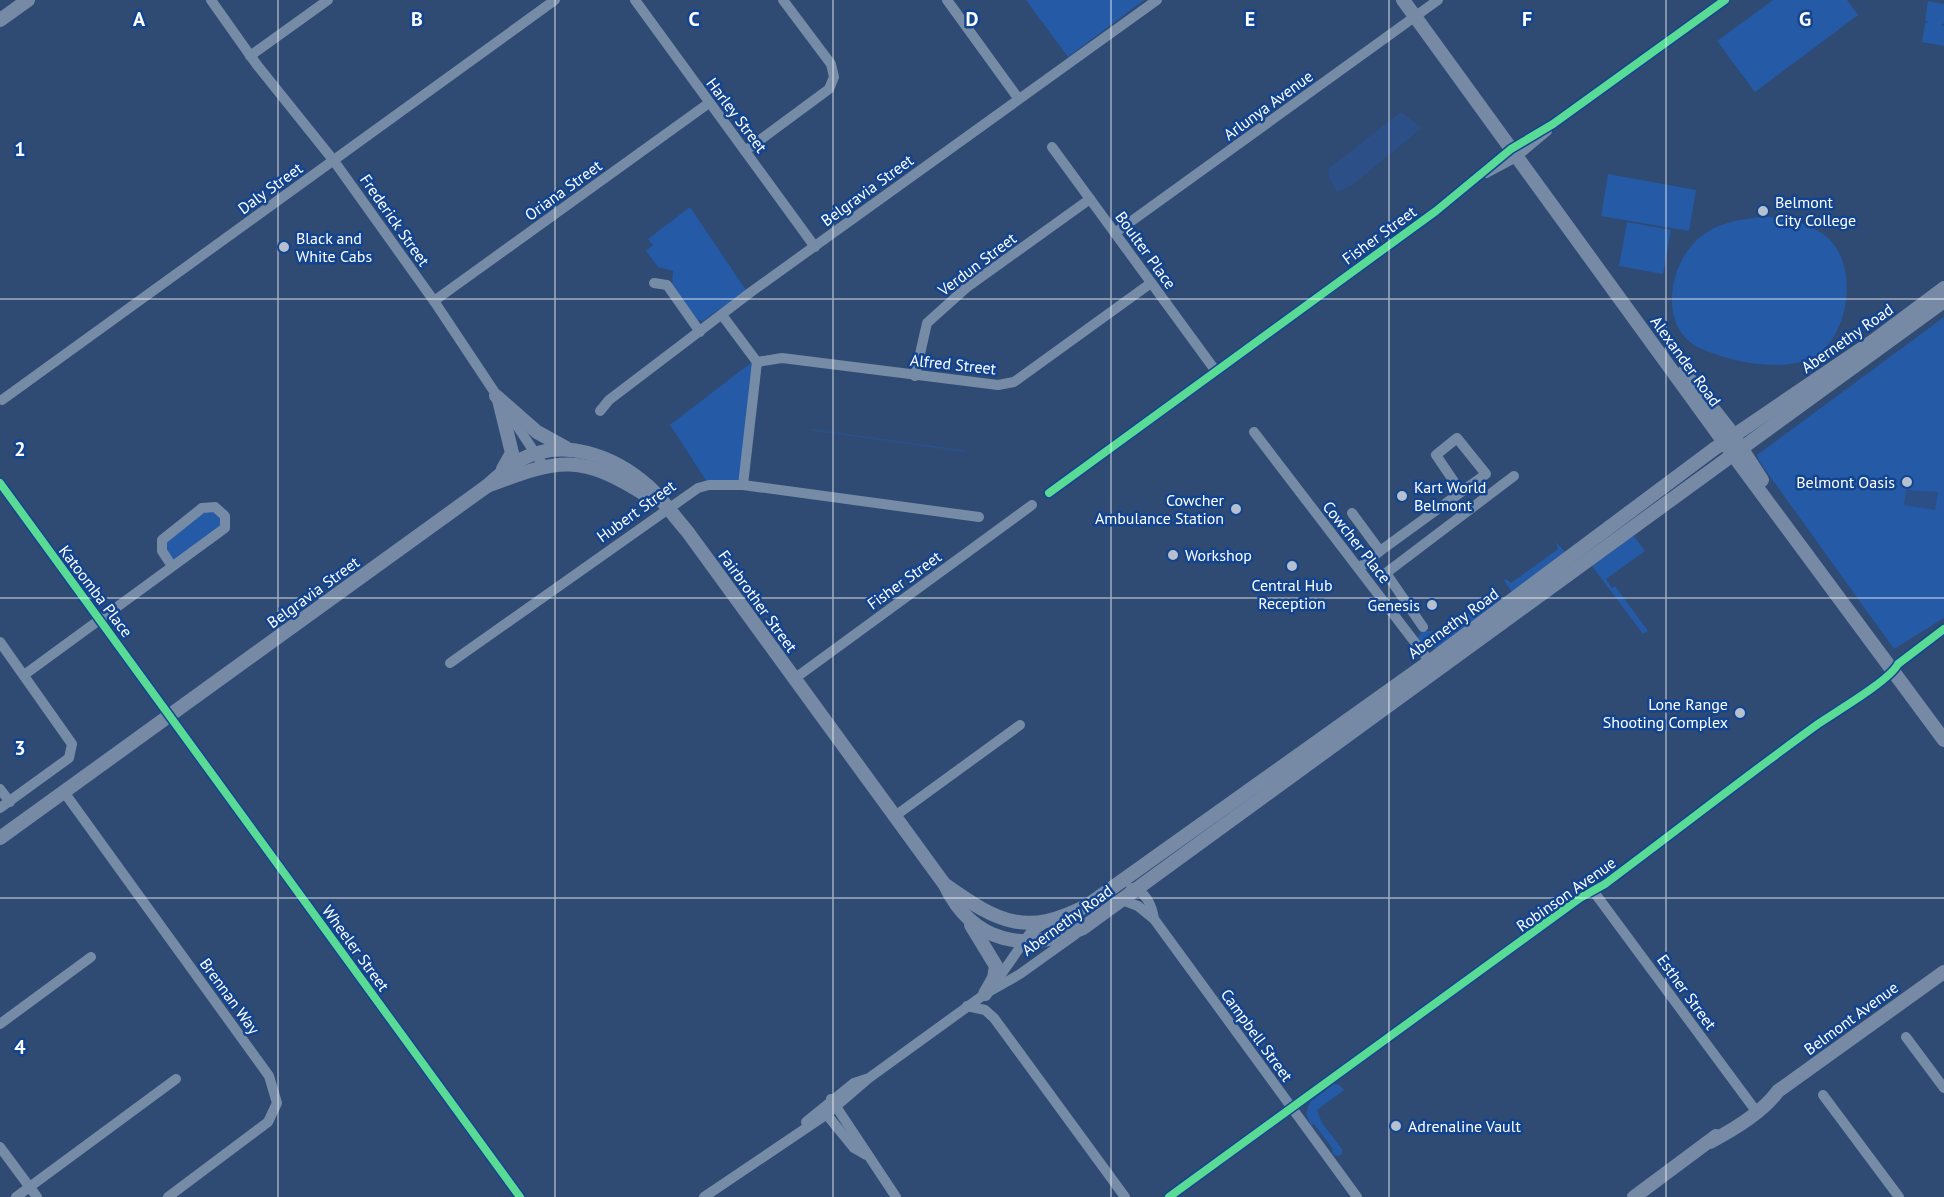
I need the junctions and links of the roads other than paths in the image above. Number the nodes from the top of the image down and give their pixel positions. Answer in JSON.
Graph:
{"nodes":[{"id":1,"x":28,"y":0,"type":"edge"},
{"id":2,"x":211,"y":0,"type":"edge"},
{"id":3,"x":328,"y":0,"type":"edge"},
{"id":4,"x":555,"y":0,"type":"edge"},
{"id":5,"x":635,"y":0,"type":"edge"},
{"id":6,"x":783,"y":0,"type":"edge"},
{"id":7,"x":947,"y":0,"type":"edge"},
{"id":8,"x":1157,"y":0,"type":"edge"},
{"id":9,"x":1403,"y":0,"type":"edge"},
{"id":10,"x":1412,"y":0,"type":"edge"},
{"id":11,"x":1438,"y":0,"type":"edge"},
{"id":12,"x":1725,"y":0,"type":"edge"},
{"id":13,"x":1418,"y":15,"type":"junction"},
{"id":14,"x":0,"y":20,"type":"edge"},
{"id":15,"x":250,"y":56,"type":"junction"},
{"id":16,"x":1018,"y":98,"type":"junction"},
{"id":17,"x":709,"y":103,"type":"junction"},
{"id":18,"x":1053,"y":147,"type":"dead end"},
{"id":19,"x":745,"y":151,"type":"junction"},
{"id":20,"x":1517,"y":151,"type":"junction"},
{"id":21,"x":334,"y":161,"type":"junction"},
{"id":22,"x":1090,"y":199,"type":"junction"},
{"id":23,"x":1115,"y":233,"type":"junction"},
{"id":24,"x":815,"y":247,"type":"junction"},
{"id":25,"x":668,"y":273,"type":"dead end"},
{"id":26,"x":654,"y":283,"type":"dead end"},
{"id":27,"x":1152,"y":283,"type":"junction"},
{"id":28,"x":667,"y":285,"type":"junction"},
{"id":29,"x":1944,"y":288,"type":"edge"},
{"id":30,"x":434,"y":301,"type":"junction"},
{"id":31,"x":1944,"y":302,"type":"edge"},
{"id":32,"x":722,"y":315,"type":"junction"},
{"id":33,"x":700,"y":332,"type":"junction"},
{"id":34,"x":757,"y":362,"type":"junction"},
{"id":35,"x":1215,"y":370,"type":"junction"},
{"id":36,"x":915,"y":376,"type":"junction"},
{"id":37,"x":498,"y":398,"type":"junction"},
{"id":38,"x":2,"y":400,"type":"dead end"},
{"id":39,"x":600,"y":411,"type":"dead end"},
{"id":40,"x":1254,"y":432,"type":"dead end"},
{"id":41,"x":1729,"y":439,"type":"junction"},
{"id":42,"x":567,"y":449,"type":"junction"},
{"id":43,"x":1737,"y":451,"type":"junction"},
{"id":44,"x":539,"y":459,"type":"junction"},
{"id":45,"x":501,"y":474,"type":"junction"},
{"id":46,"x":1514,"y":477,"type":"dead end"},
{"id":47,"x":0,"y":483,"type":"edge"},
{"id":48,"x":743,"y":485,"type":"junction"},
{"id":49,"x":487,"y":486,"type":"junction"},
{"id":50,"x":1461,"y":492,"type":"junction"},
{"id":51,"x":1049,"y":493,"type":"dead end"},
{"id":52,"x":1032,"y":505,"type":"dead end"},
{"id":53,"x":666,"y":507,"type":"junction"},
{"id":54,"x":1352,"y":513,"type":"dead end"},
{"id":55,"x":980,"y":517,"type":"dead end"},
{"id":56,"x":1380,"y":551,"type":"junction"},
{"id":57,"x":172,"y":566,"type":"junction"},
{"id":58,"x":1359,"y":568,"type":"junction"},
{"id":59,"x":1386,"y":573,"type":"junction"},
{"id":60,"x":1371,"y":585,"type":"junction"},
{"id":61,"x":99,"y":619,"type":"junction"},
{"id":62,"x":1423,"y":627,"type":"dead end"},
{"id":63,"x":1944,"y":628,"type":"edge"},
{"id":64,"x":0,"y":642,"type":"edge"},
{"id":65,"x":450,"y":663,"type":"dead end"},
{"id":66,"x":1433,"y":666,"type":"junction"},
{"id":67,"x":1893,"y":667,"type":"junction"},
{"id":68,"x":24,"y":675,"type":"junction"},
{"id":69,"x":794,"y":679,"type":"junction"},
{"id":70,"x":170,"y":715,"type":"junction"},
{"id":71,"x":1020,"y":725,"type":"dead end"},
{"id":72,"x":1944,"y":727,"type":"edge"},
{"id":73,"x":1944,"y":740,"type":"edge"},
{"id":74,"x":0,"y":789,"type":"edge"},
{"id":75,"x":64,"y":792,"type":"junction"},
{"id":76,"x":10,"y":802,"type":"junction"},
{"id":77,"x":0,"y":808,"type":"edge"},
{"id":78,"x":894,"y":816,"type":"junction"},
{"id":79,"x":0,"y":838,"type":"edge"},
{"id":80,"x":945,"y":885,"type":"junction"},
{"id":81,"x":1112,"y":888,"type":"junction"},
{"id":82,"x":1138,"y":889,"type":"junction"},
{"id":83,"x":1594,"y":892,"type":"junction"},
{"id":84,"x":1122,"y":900,"type":"junction"},
{"id":85,"x":965,"y":917,"type":"junction"},
{"id":86,"x":1154,"y":919,"type":"junction"},
{"id":87,"x":1048,"y":921,"type":"junction"},
{"id":88,"x":1083,"y":928,"type":"junction"},
{"id":89,"x":1024,"y":941,"type":"junction"},
{"id":90,"x":91,"y":957,"type":"dead end"},
{"id":91,"x":1944,"y":972,"type":"edge"},
{"id":92,"x":988,"y":991,"type":"junction"},
{"id":93,"x":967,"y":1006,"type":"junction"},
{"id":94,"x":0,"y":1023,"type":"edge"},
{"id":95,"x":1906,"y":1037,"type":"dead end"},
{"id":96,"x":176,"y":1079,"type":"dead end"},
{"id":97,"x":1944,"y":1088,"type":"edge"},
{"id":98,"x":1823,"y":1095,"type":"dead end"},
{"id":99,"x":834,"y":1103,"type":"junction"},
{"id":100,"x":1754,"y":1108,"type":"junction"},
{"id":101,"x":1292,"y":1109,"type":"junction"},
{"id":102,"x":824,"y":1111,"type":"junction"},
{"id":103,"x":0,"y":1146,"type":"edge"},
{"id":104,"x":866,"y":1155,"type":"junction"},
{"id":105,"x":29,"y":1187,"type":"junction"},
{"id":106,"x":16,"y":1197,"type":"edge"},
{"id":107,"x":37,"y":1197,"type":"edge"},
{"id":108,"x":168,"y":1197,"type":"edge"},
{"id":109,"x":520,"y":1197,"type":"edge"},
{"id":110,"x":704,"y":1197,"type":"edge"},
{"id":111,"x":896,"y":1197,"type":"edge"},
{"id":112,"x":1125,"y":1197,"type":"edge"},
{"id":113,"x":1168,"y":1197,"type":"edge"},
{"id":114,"x":1357,"y":1197,"type":"edge"},
{"id":115,"x":1634,"y":1197,"type":"edge"},
{"id":116,"x":1899,"y":1197,"type":"edge"}],
"edges":[{"from":1,"to":14,"type":"main road"},
{"from":2,"to":15,"type":"street","name":"Frederick Street"},
{"from":3,"to":15,"type":"street"},
{"from":4,"to":21,"type":"street","name":"Daly Street"},
{"from":5,"to":17,"type":"street","name":"Harley Street"},
{"from":6,"to":19,"type":"street"},
{"from":7,"to":16,"type":"street"},
{"from":8,"to":16,"type":"street","name":"Belgravia Street"},
{"from":9,"to":13,"type":"main road","name":"Alexander Road"},
{"from":10,"to":13,"type":"main road","name":"Alexander Road"},
{"from":11,"to":13,"type":"street","name":"Arlunya Avenue"},
{"from":12,"to":20,"type":"street","name":"Fisher Street"},
{"from":13,"to":20,"type":"main road","name":"Alexander Road"},
{"from":13,"to":23,"type":"street","name":"Arlunya Avenue"},
{"from":15,"to":21,"type":"street","name":"Frederick Street"},
{"from":16,"to":24,"type":"street","name":"Belgravia Street"},
{"from":17,"to":19,"type":"street","name":"Harley Street"},
{"from":17,"to":30,"type":"street","name":"Oriana Street"},
{"from":18,"to":22,"type":"street","name":"Boulter Place"},
{"from":19,"to":24,"type":"street","name":"Harley Street"},
{"from":20,"to":35,"type":"street","name":"Fisher Street"},
{"from":20,"to":41,"type":"main road","name":"Alexander Road"},
{"from":21,"to":30,"type":"street","name":"Frederick Street"},
{"from":21,"to":38,"type":"street","name":"Daly Street"},
{"from":22,"to":23,"type":"street","name":"Boulter Place"},
{"from":22,"to":36,"type":"street","name":"Verdun Street"},
{"from":23,"to":27,"type":"street","name":"Boulter Place"},
{"from":24,"to":32,"type":"street","name":"Belgravia Street"},
{"from":25,"to":28,"type":"street"},
{"from":26,"to":28,"type":"street"},
{"from":27,"to":35,"type":"street","name":"Boulter Place"},
{"from":27,"to":36,"type":"street","name":"Alfred Street"},
{"from":28,"to":33,"type":"street"},
{"from":29,"to":41,"type":"main road","name":"Abernethy Road"},
{"from":30,"to":37,"type":"street","name":"Frederick Street"},
{"from":31,"to":43,"type":"main road","name":"Abernethy Road"},
{"from":32,"to":33,"type":"street","name":"Belgravia Street"},
{"from":32,"to":34,"type":"street"},
{"from":33,"to":39,"type":"street","name":"Belgravia Street"},
{"from":34,"to":36,"type":"street","name":"Alfred Street"},
{"from":34,"to":48,"type":"street"},
{"from":35,"to":51,"type":"street","name":"Fisher Street"},
{"from":37,"to":42,"type":"main road"},
{"from":37,"to":44,"type":"street","name":"Frederick Street"},
{"from":37,"to":45,"type":"main road"},
{"from":40,"to":58,"type":"street","name":"Cowcher Place"},
{"from":41,"to":43,"type":"main road","name":"Alexander Road"},
{"from":41,"to":66,"type":"main road","name":"Abernethy Road"},
{"from":42,"to":44,"type":"main road","name":"Fairbrother Street"},
{"from":42,"to":53,"type":"main road","name":"Fairbrother Street"},
{"from":43,"to":66,"type":"main road","name":"Abernethy Road"},
{"from":43,"to":67,"type":"main road","name":"Alexander Road"},
{"from":44,"to":45,"type":"main road","name":"Fairbrother Street"},
{"from":44,"to":49,"type":"main road","name":"Belgravia Street"},
{"from":44,"to":53,"type":"main road","name":"Belgravia Street"},
{"from":45,"to":49,"type":"main road","name":"Fairbrother Street"},
{"from":46,"to":59,"type":"street"},
{"from":47,"to":61,"type":"street","name":"Katoomba Place"},
{"from":48,"to":53,"type":"street","name":"Hubert Street"},
{"from":48,"to":55,"type":"street","name":"Hubert Street"},
{"from":49,"to":70,"type":"main road","name":"Belgravia Street"},
{"from":50,"to":50,"type":"street"},
{"from":50,"to":56,"type":"street"},
{"from":52,"to":69,"type":"street","name":"Fisher Street"},
{"from":53,"to":65,"type":"street","name":"Hubert Street"},
{"from":53,"to":69,"type":"main road","name":"Fairbrother Street"},
{"from":54,"to":56,"type":"street"},
{"from":56,"to":58,"type":"street"},
{"from":57,"to":57,"type":"street"},
{"from":57,"to":61,"type":"street"},
{"from":58,"to":60,"type":"street","name":"Cowcher Place"},
{"from":59,"to":60,"type":"street"},
{"from":59,"to":62,"type":"street"},
{"from":60,"to":66,"type":"street","name":"Cowcher Place"},
{"from":61,"to":68,"type":"street"},
{"from":61,"to":70,"type":"street","name":"Katoomba Place"},
{"from":63,"to":67,"type":"street","name":"Robinson Avenue"},
{"from":64,"to":68,"type":"street"},
{"from":66,"to":81,"type":"main road","name":"Abernethy Road"},
{"from":66,"to":82,"type":"main road","name":"Abernethy Road"},
{"from":67,"to":72,"type":"main road","name":"Alexander Road"},
{"from":67,"to":73,"type":"main road","name":"Alexander Road"},
{"from":67,"to":83,"type":"street","name":"Robinson Avenue"},
{"from":68,"to":76,"type":"street"},
{"from":69,"to":78,"type":"main road","name":"Fairbrother Street"},
{"from":70,"to":75,"type":"main road","name":"Belgravia Street"},
{"from":70,"to":109,"type":"street","name":"Wheeler Street"},
{"from":71,"to":78,"type":"street"},
{"from":74,"to":76,"type":"street"},
{"from":75,"to":79,"type":"main road","name":"Belgravia Street"},
{"from":75,"to":108,"type":"street","name":"Brennan Way"},
{"from":76,"to":77,"type":"street"},
{"from":78,"to":80,"type":"main road","name":"Fairbrother Street"},
{"from":80,"to":85,"type":"main road","name":"Fairbrother Street"},
{"from":80,"to":87,"type":"main road","name":"Fairbrother Street"},
{"from":81,"to":82,"type":"street"},
{"from":81,"to":87,"type":"main road","name":"Abernethy Road"},
{"from":82,"to":84,"type":"main road","name":"Abernethy Road"},
{"from":82,"to":86,"type":"street","name":"Campbell Street"},
{"from":83,"to":100,"type":"street","name":"Esther Street"},
{"from":83,"to":101,"type":"street","name":"Robinson Avenue"},
{"from":84,"to":86,"type":"street","name":"Campbell Street"},
{"from":84,"to":88,"type":"main road","name":"Abernethy Road"},
{"from":85,"to":89,"type":"main road","name":"Fairbrother Street"},
{"from":85,"to":92,"type":"main road"},
{"from":86,"to":101,"type":"street","name":"Campbell Street"},
{"from":87,"to":89,"type":"street","name":"Abernethy Road"},
{"from":88,"to":89,"type":"main road","name":"Fairbrother Street"},
{"from":88,"to":92,"type":"street","name":"Abernethy Road"},
{"from":89,"to":92,"type":"street","name":"Abernethy Road"},
{"from":90,"to":94,"type":"street"},
{"from":91,"to":100,"type":"main road","name":"Belmont Avenue"},
{"from":92,"to":93,"type":"street","name":"Abernethy Road"},
{"from":93,"to":99,"type":"street","name":"Abernethy Road"},
{"from":93,"to":112,"type":"street"},
{"from":95,"to":97,"type":"street"},
{"from":96,"to":105,"type":"street"},
{"from":98,"to":116,"type":"street"},
{"from":99,"to":102,"type":"street","name":"Abernethy Road"},
{"from":99,"to":104,"type":"street"},
{"from":100,"to":115,"type":"main road","name":"Belmont Avenue"},
{"from":101,"to":113,"type":"street","name":"Robinson Avenue"},
{"from":101,"to":114,"type":"street","name":"Campbell Street"},
{"from":102,"to":104,"type":"street"},
{"from":102,"to":110,"type":"street","name":"Abernethy Road"},
{"from":103,"to":105,"type":"street"},
{"from":104,"to":111,"type":"street"},
{"from":105,"to":106,"type":"street"},
{"from":105,"to":107,"type":"street"}]}
